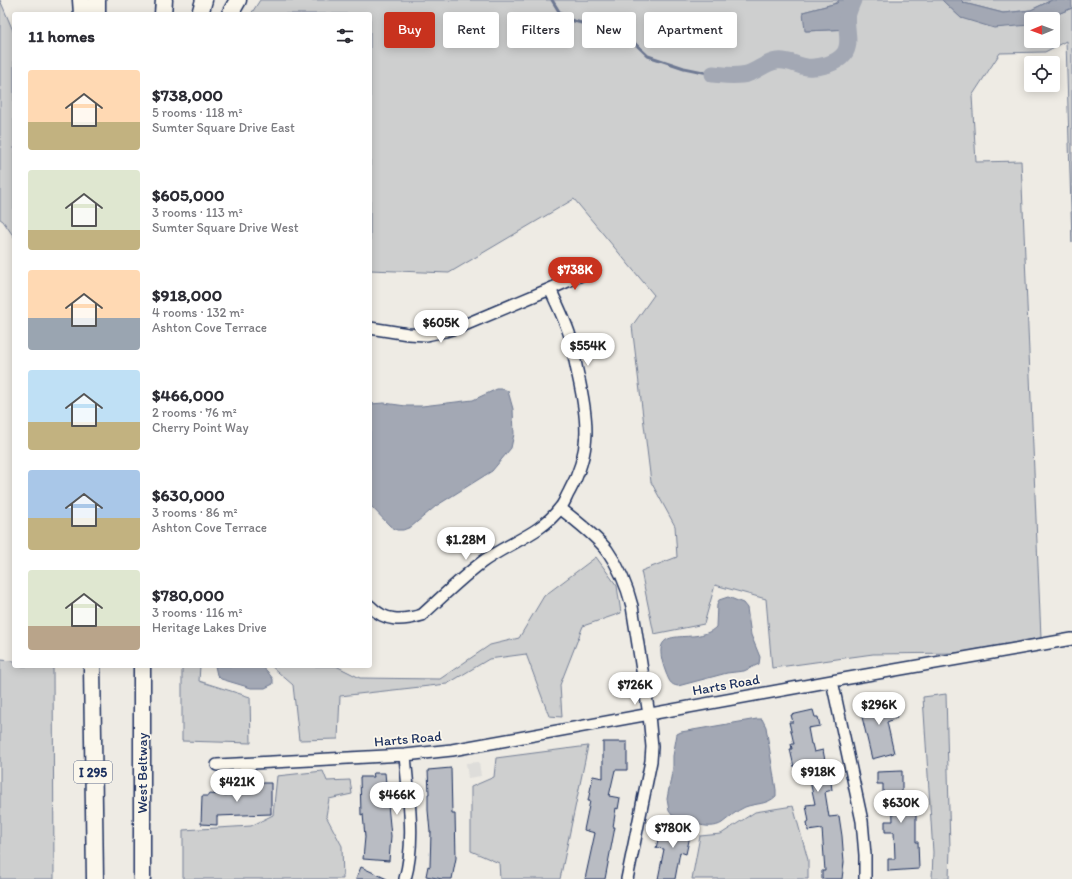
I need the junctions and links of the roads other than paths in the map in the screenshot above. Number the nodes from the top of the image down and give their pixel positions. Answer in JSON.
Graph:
{"nodes":[{"id":1,"x":81,"y":0,"type":"edge"},
{"id":2,"x":98,"y":0,"type":"edge"},
{"id":3,"x":164,"y":0,"type":"edge"},
{"id":4,"x":204,"y":0,"type":"edge"},
{"id":5,"x":238,"y":0,"type":"edge"},
{"id":6,"x":82,"y":12,"type":"edge"},
{"id":7,"x":97,"y":12,"type":"edge"},
{"id":8,"x":163,"y":12,"type":"edge"},
{"id":9,"x":201,"y":12,"type":"edge"},
{"id":10,"x":231,"y":12,"type":"edge"},
{"id":11,"x":590,"y":272,"type":"dead end"},
{"id":12,"x":550,"y":289,"type":"junction"},
{"id":13,"x":372,"y":328,"type":"edge"},
{"id":14,"x":560,"y":508,"type":"junction"},
{"id":15,"x":372,"y":608,"type":"edge"},
{"id":16,"x":1072,"y":639,"type":"edge"},
{"id":17,"x":92,"y":668,"type":"edge"},
{"id":18,"x":142,"y":668,"type":"edge"},
{"id":19,"x":832,"y":682,"type":"junction"},
{"id":20,"x":649,"y":715,"type":"junction"},
{"id":21,"x":404,"y":755,"type":"junction"},
{"id":22,"x":218,"y":765,"type":"dead end"},
{"id":23,"x":95,"y":879,"type":"edge"},
{"id":24,"x":142,"y":879,"type":"edge"},
{"id":25,"x":405,"y":879,"type":"edge"},
{"id":26,"x":627,"y":879,"type":"edge"},
{"id":27,"x":865,"y":879,"type":"edge"}],
"edges":[{"from":1,"to":6,"type":"highway"},
{"from":2,"to":7,"type":"highway"},
{"from":3,"to":8,"type":"highway"},
{"from":4,"to":9,"type":"highway"},
{"from":5,"to":10,"type":"highway"},
{"from":11,"to":12,"type":"street"},
{"from":12,"to":13,"type":"street"},
{"from":12,"to":14,"type":"street"},
{"from":14,"to":15,"type":"street"},
{"from":14,"to":20,"type":"street"},
{"from":16,"to":19,"type":"street","name":"Harts Road"},
{"from":17,"to":23,"type":"highway","number":"I 295"},
{"from":18,"to":24,"type":"highway","name":"West Beltway"},
{"from":19,"to":20,"type":"street","name":"Harts Road"},
{"from":19,"to":27,"type":"street"},
{"from":20,"to":21,"type":"street","name":"Harts Road"},
{"from":20,"to":26,"type":"street"},
{"from":21,"to":22,"type":"street","name":"Harts Road"},
{"from":21,"to":25,"type":"street"}]}
